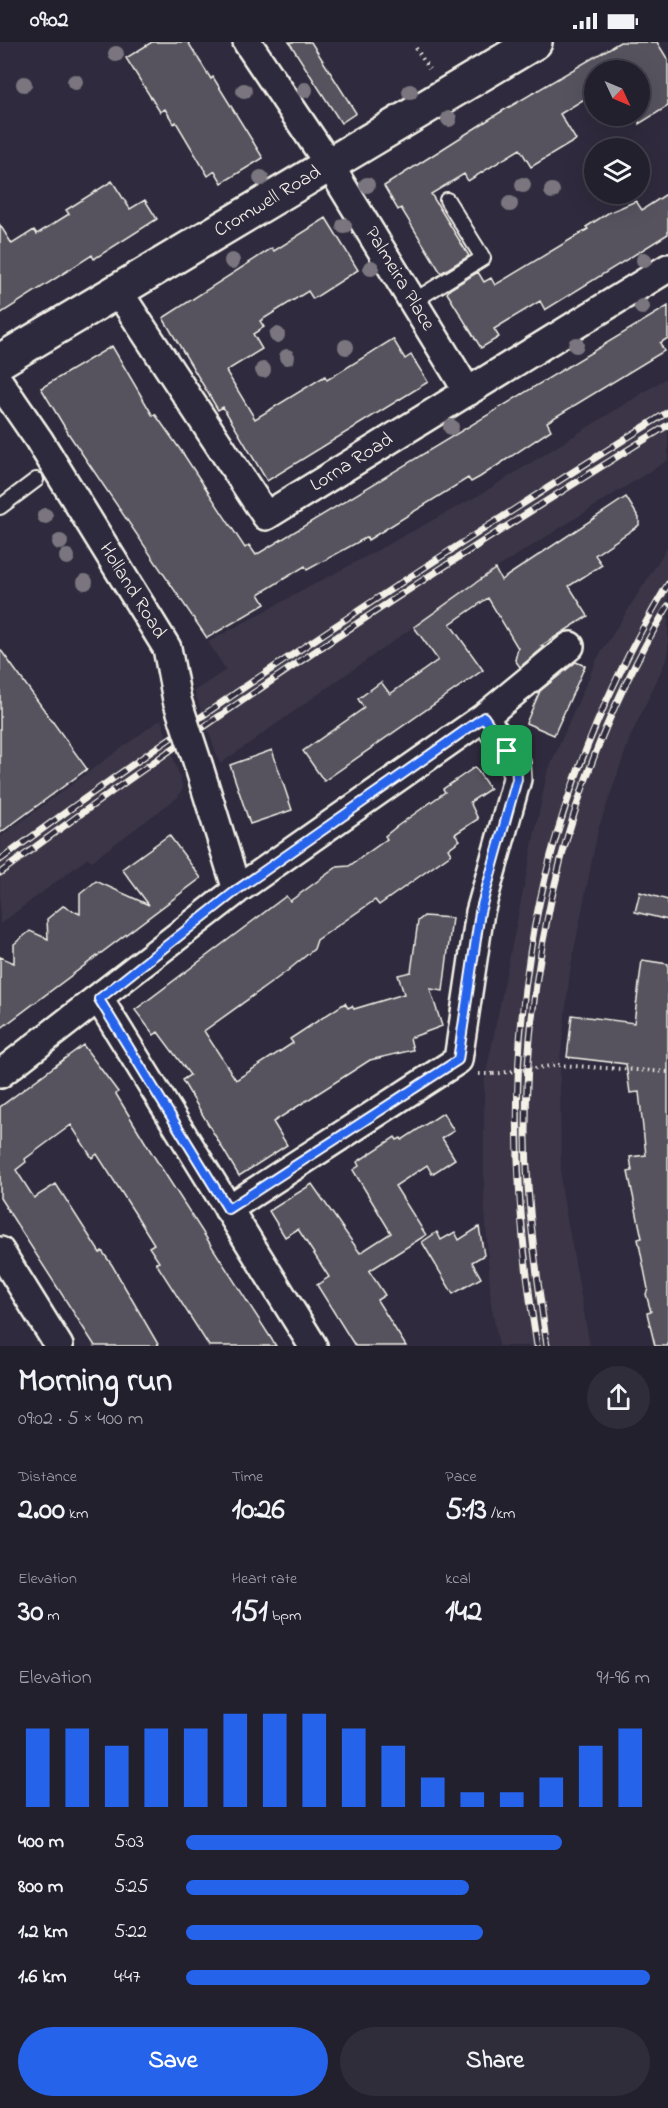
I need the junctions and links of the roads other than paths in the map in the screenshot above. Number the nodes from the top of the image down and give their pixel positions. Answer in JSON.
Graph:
{"nodes":[{"id":1,"x":247,"y":42,"type":"edge"},
{"id":2,"x":535,"y":42,"type":"edge"},
{"id":3,"x":330,"y":166,"type":"junction"},
{"id":4,"x":447,"y":200,"type":"dead end"},
{"id":5,"x":668,"y":268,"type":"edge"},
{"id":6,"x":118,"y":291,"type":"junction"},
{"id":7,"x":412,"y":302,"type":"junction"},
{"id":8,"x":0,"y":361,"type":"edge"},
{"id":9,"x":0,"y":384,"type":"edge"},
{"id":10,"x":468,"y":392,"type":"junction"},
{"id":11,"x":36,"y":480,"type":"dead end"},
{"id":12,"x":0,"y":507,"type":"edge"},
{"id":13,"x":570,"y":646,"type":"dead end"},
{"id":14,"x":484,"y":717,"type":"junction"},
{"id":15,"x":237,"y":890,"type":"junction"},
{"id":16,"x":99,"y":999,"type":"junction"},
{"id":17,"x":0,"y":1074,"type":"edge"},
{"id":18,"x":228,"y":1209,"type":"junction"},
{"id":19,"x":0,"y":1251,"type":"edge"},
{"id":20,"x":59,"y":1346,"type":"edge"},
{"id":21,"x":313,"y":1346,"type":"edge"}],
"edges":[{"from":1,"to":3,"type":"street","name":"Palmeira Place"},
{"from":2,"to":3,"type":"main road","name":"Cromwell Road"},
{"from":3,"to":6,"type":"main road","name":"Cromwell Road"},
{"from":3,"to":7,"type":"street","name":"Palmeira Place"},
{"from":4,"to":7,"type":"lane"},
{"from":5,"to":10,"type":"street","name":"Lorna Road"},
{"from":6,"to":8,"type":"main road","name":"Cromwell Road"},
{"from":6,"to":10,"type":"street","name":"Lorna Road"},
{"from":7,"to":10,"type":"street","name":"Palmeira Place"},
{"from":9,"to":15,"type":"street","name":"Holland Road","bridge":true},
{"from":11,"to":12,"type":"lane"},
{"from":13,"to":14,"type":"street"},
{"from":14,"to":15,"type":"street"},
{"from":14,"to":18,"type":"street"},
{"from":15,"to":16,"type":"street"},
{"from":16,"to":17,"type":"street"},
{"from":16,"to":18,"type":"street"},
{"from":18,"to":21,"type":"street"},
{"from":19,"to":20,"type":"street"}]}
